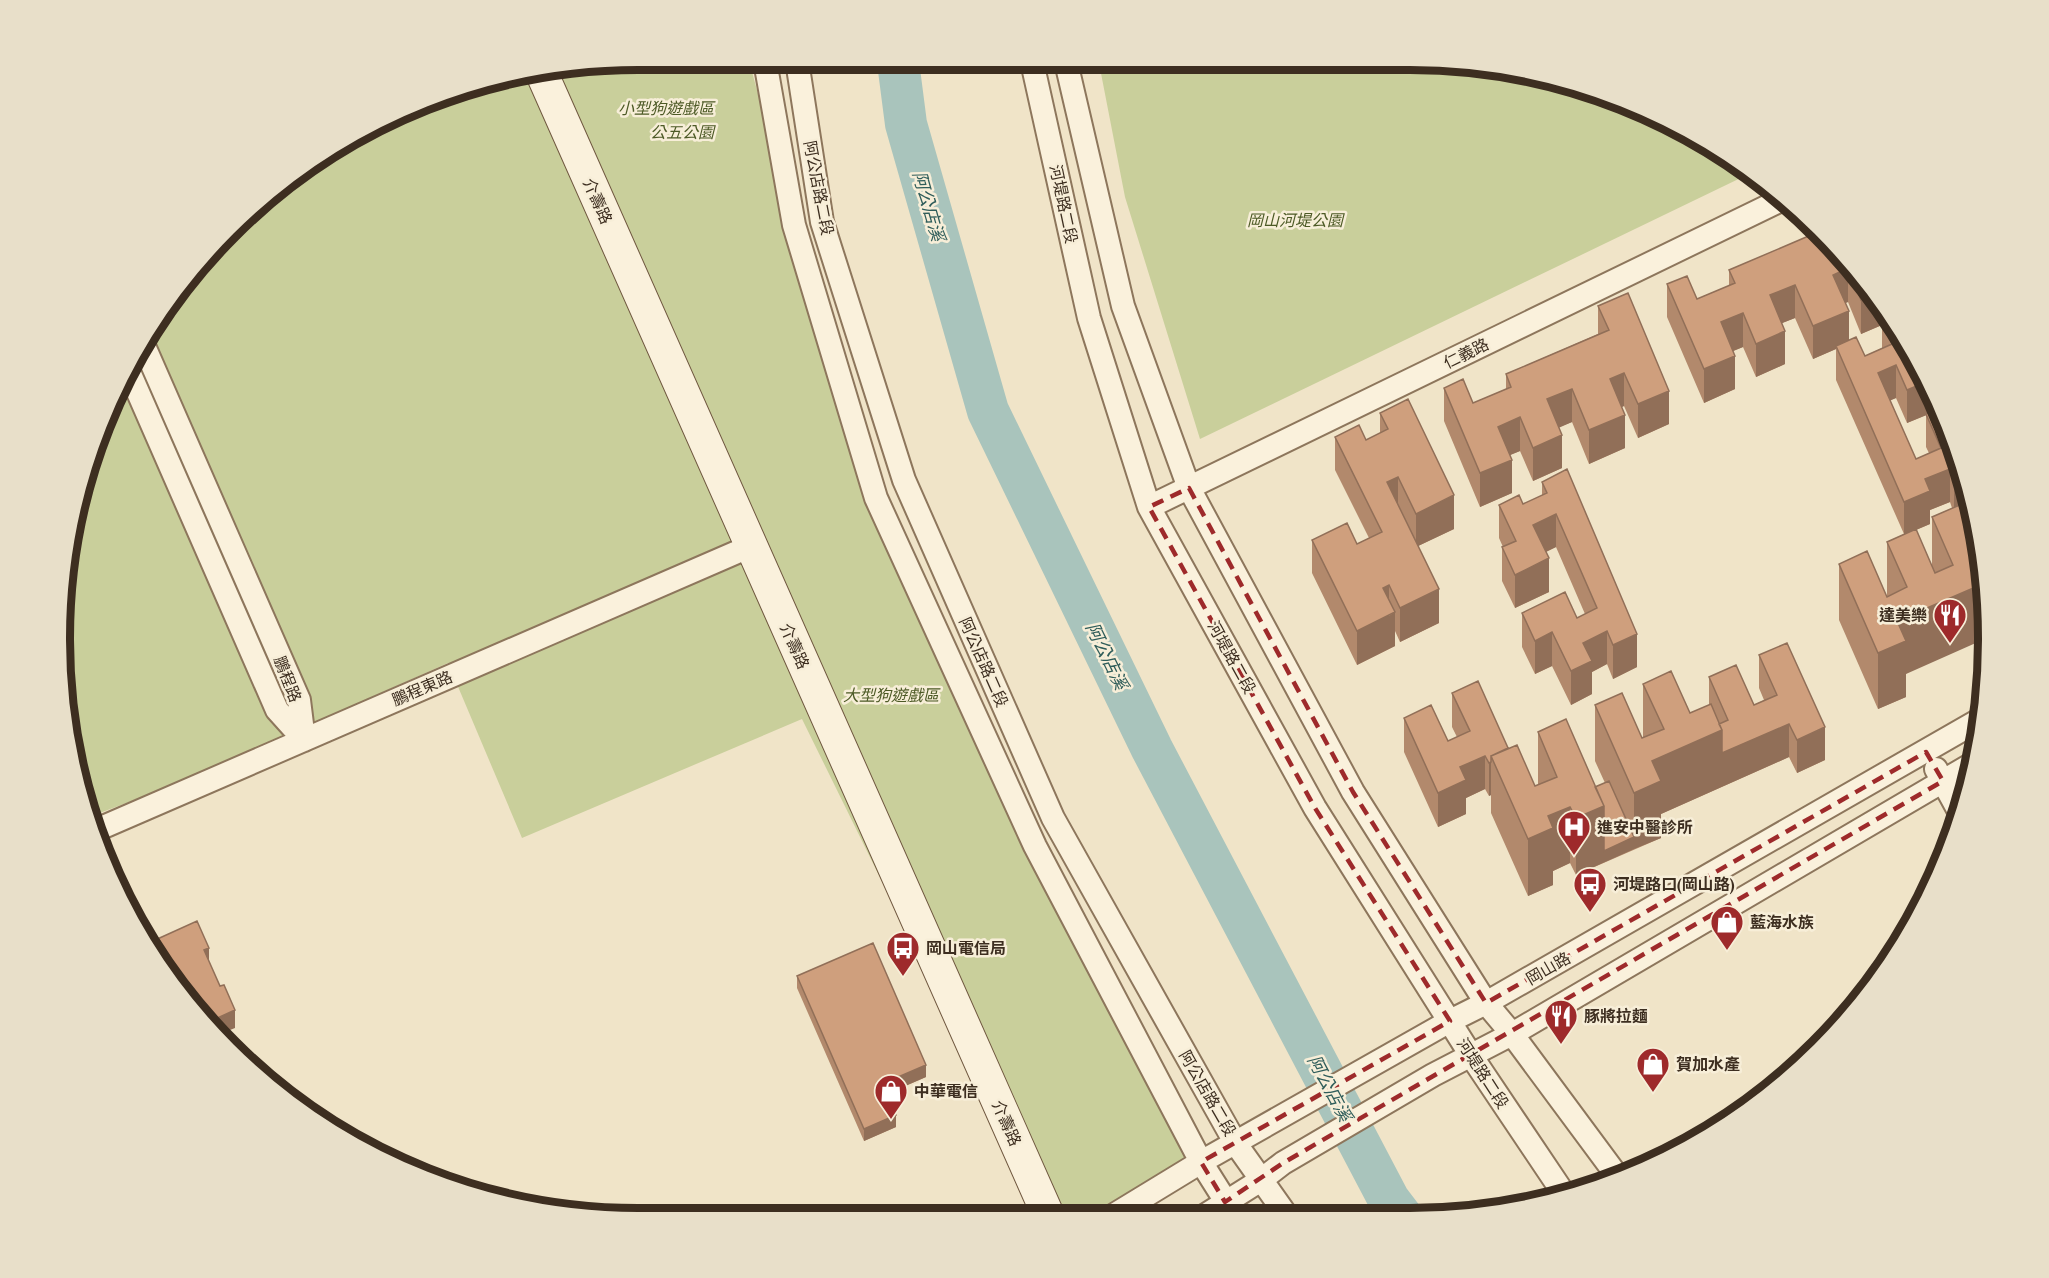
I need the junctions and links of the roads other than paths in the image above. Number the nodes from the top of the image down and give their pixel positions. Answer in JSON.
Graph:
{"nodes":[{"id":1,"x":767,"y":70,"type":"edge"},
{"id":2,"x":798,"y":70,"type":"edge"},
{"id":3,"x":1034,"y":70,"type":"edge"},
{"id":4,"x":1068,"y":70,"type":"edge"},
{"id":5,"x":544,"y":78,"type":"edge"},
{"id":6,"x":1774,"y":203,"type":"edge"},
{"id":7,"x":148,"y":354,"type":"edge"},
{"id":8,"x":133,"y":381,"type":"edge"},
{"id":9,"x":1189,"y":488,"type":"junction"},
{"id":10,"x":1149,"y":507,"type":"junction"},
{"id":11,"x":751,"y":546,"type":"junction"},
{"id":12,"x":1972,"y":724,"type":"edge"},
{"id":13,"x":304,"y":740,"type":"junction"},
{"id":14,"x":1926,"y":752,"type":"junction"},
{"id":15,"x":1963,"y":769,"type":"edge"},
{"id":16,"x":1943,"y":781,"type":"junction"},
{"id":17,"x":1954,"y":802,"type":"edge"},
{"id":18,"x":103,"y":827,"type":"edge"},
{"id":19,"x":1486,"y":1003,"type":"junction"},
{"id":20,"x":1450,"y":1021,"type":"junction"},
{"id":21,"x":1512,"y":1034,"type":"junction"},
{"id":22,"x":1472,"y":1057,"type":"junction"},
{"id":23,"x":1236,"y":1144,"type":"junction"},
{"id":24,"x":1201,"y":1162,"type":"junction"},
{"id":25,"x":1613,"y":1170,"type":"edge"},
{"id":26,"x":1261,"y":1180,"type":"junction"},
{"id":27,"x":1559,"y":1187,"type":"edge"},
{"id":28,"x":1045,"y":1208,"type":"edge"},
{"id":29,"x":1125,"y":1208,"type":"edge"},
{"id":30,"x":1229,"y":1208,"type":"edge"},
{"id":31,"x":1231,"y":1208,"type":"edge"},
{"id":32,"x":1281,"y":1208,"type":"edge"}],
"edges":[{"from":1,"to":24,"type":"street","name":"阿公店路二段"},
{"from":2,"to":23,"type":"street","name":"阿公店路二段"},
{"from":3,"to":10,"type":"street","name":"河堤路二段"},
{"from":4,"to":9,"type":"street","name":"河堤路二段"},
{"from":5,"to":11,"type":"main road","name":"介壽路"},
{"from":6,"to":9,"type":"street","name":"仁義路"},
{"from":7,"to":13,"type":"street","name":"鵬程路"},
{"from":8,"to":13,"type":"street","name":"鵬程路"},
{"from":9,"to":10,"type":"street","name":"仁義路"},
{"from":9,"to":19,"type":"street","name":"河堤路二段"},
{"from":10,"to":20,"type":"street","name":"河堤路二段"},
{"from":11,"to":13,"type":"street","name":"鵬程東路"},
{"from":11,"to":28,"type":"main road","name":"介壽路"},
{"from":12,"to":14,"type":"street","name":"岡山路"},
{"from":13,"to":18,"type":"street","name":"鵬程東路"},
{"from":14,"to":16,"type":"street"},
{"from":14,"to":19,"type":"street","name":"岡山路"},
{"from":15,"to":16,"type":"street"},
{"from":16,"to":17,"type":"street"},
{"from":16,"to":21,"type":"street"},
{"from":19,"to":20,"type":"street","name":"岡山路"},
{"from":19,"to":21,"type":"street","name":"河堤路二段"},
{"from":20,"to":22,"type":"street","name":"河堤路二段"},
{"from":20,"to":23,"type":"street","name":"岡山路"},
{"from":21,"to":22,"type":"street"},
{"from":21,"to":25,"type":"street","name":"河堤路二段"},
{"from":22,"to":26,"type":"street"},
{"from":22,"to":27,"type":"street","name":"河堤路二段"},
{"from":23,"to":24,"type":"street","name":"岡山路"},
{"from":23,"to":26,"type":"street","name":"阿公店路二段"},
{"from":24,"to":29,"type":"street","name":"岡山路"},
{"from":24,"to":30,"type":"street","name":"阿公店路二段"},
{"from":26,"to":31,"type":"street"},
{"from":26,"to":32,"type":"street","name":"阿公店路二段"}]}
